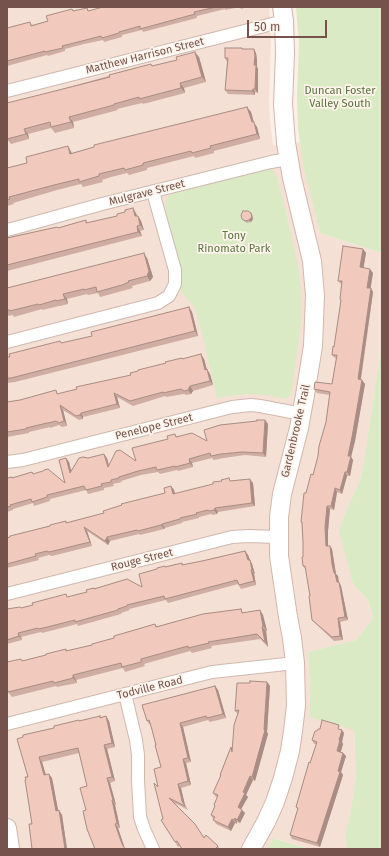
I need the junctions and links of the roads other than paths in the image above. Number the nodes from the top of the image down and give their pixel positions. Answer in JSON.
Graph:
{"nodes":[{"id":1,"x":283,"y":14,"type":"edge"},
{"id":2,"x":7,"y":91,"type":"edge"},
{"id":3,"x":288,"y":159,"type":"junction"},
{"id":4,"x":153,"y":192,"type":"junction"},
{"id":5,"x":7,"y":230,"type":"edge"},
{"id":6,"x":7,"y":342,"type":"edge"},
{"id":7,"x":302,"y":414,"type":"junction"},
{"id":8,"x":7,"y":462,"type":"edge"},
{"id":9,"x":279,"y":537,"type":"junction"},
{"id":10,"x":7,"y":594,"type":"edge"},
{"id":11,"x":295,"y":663,"type":"junction"},
{"id":12,"x":125,"y":694,"type":"junction"},
{"id":13,"x":7,"y":724,"type":"edge"},
{"id":14,"x":7,"y":828,"type":"edge"},
{"id":15,"x":10,"y":849,"type":"edge"},
{"id":16,"x":153,"y":849,"type":"edge"},
{"id":17,"x":251,"y":849,"type":"edge"}],
"edges":[{"from":1,"to":2,"type":"street","name":"Matthew Harrison Street"},
{"from":1,"to":3,"type":"street","name":"Gardenbrooke Trail"},
{"from":3,"to":4,"type":"street","name":"Mulgrave Street"},
{"from":3,"to":7,"type":"street","name":"Gardenbrooke Trail"},
{"from":4,"to":5,"type":"street","name":"Mulgrave Street"},
{"from":4,"to":6,"type":"street"},
{"from":7,"to":8,"type":"street","name":"Penelope Street"},
{"from":7,"to":9,"type":"street","name":"Gardenbrooke Trail"},
{"from":9,"to":10,"type":"street","name":"Rouge Street"},
{"from":9,"to":11,"type":"street","name":"Gardenbrooke Trail"},
{"from":11,"to":12,"type":"street","name":"Todville Road"},
{"from":11,"to":17,"type":"street","name":"Gardenbrooke Trail"},
{"from":12,"to":13,"type":"street","name":"Todville Road"},
{"from":12,"to":16,"type":"street"},
{"from":14,"to":15,"type":"street"}]}
